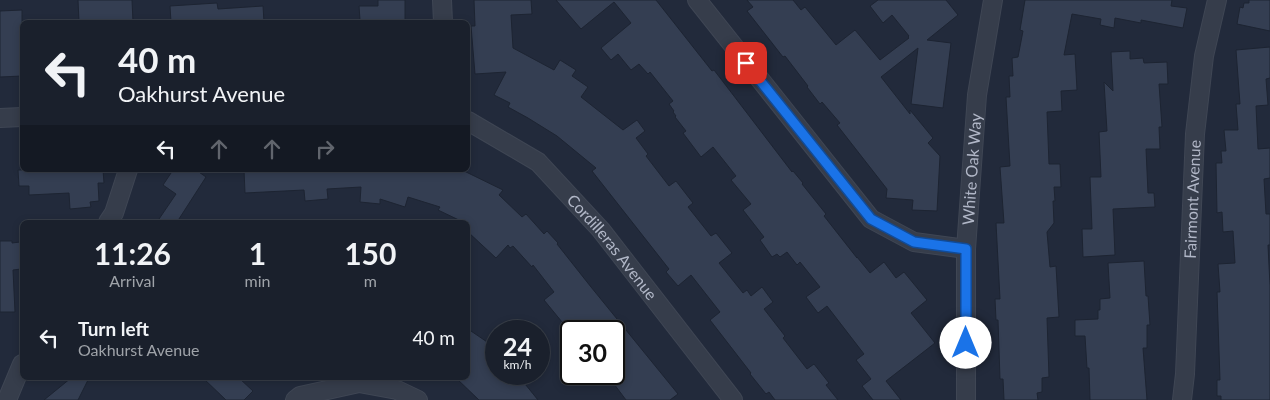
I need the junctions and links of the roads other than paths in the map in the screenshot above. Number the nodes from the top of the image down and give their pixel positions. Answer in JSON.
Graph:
{"nodes":[{"id":1,"x":442,"y":0,"type":"edge"},
{"id":2,"x":697,"y":0,"type":"edge"},
{"id":3,"x":993,"y":0,"type":"edge"},
{"id":4,"x":1217,"y":0,"type":"edge"},
{"id":5,"x":443,"y":20,"type":"edge"},
{"id":6,"x":20,"y":117,"type":"edge"},
{"id":7,"x":0,"y":118,"type":"edge"},
{"id":8,"x":470,"y":122,"type":"edge"},
{"id":9,"x":127,"y":172,"type":"edge"},
{"id":10,"x":109,"y":220,"type":"edge"},
{"id":11,"x":966,"y":249,"type":"junction"},
{"id":12,"x":20,"y":369,"type":"edge"},
{"id":13,"x":7,"y":400,"type":"edge"},
{"id":14,"x":295,"y":400,"type":"edge"},
{"id":15,"x":418,"y":400,"type":"edge"},
{"id":16,"x":733,"y":400,"type":"edge"},
{"id":17,"x":966,"y":400,"type":"edge"},
{"id":18,"x":1182,"y":400,"type":"edge"}],
"edges":[{"from":1,"to":5,"type":"street"},
{"from":2,"to":11,"type":"street"},
{"from":3,"to":11,"type":"street","name":"White Oak Way"},
{"from":4,"to":18,"type":"street","name":"Fairmont Avenue"},
{"from":6,"to":7,"type":"street"},
{"from":8,"to":16,"type":"street","name":"Cordilleras Avenue"},
{"from":9,"to":10,"type":"street"},
{"from":11,"to":17,"type":"street","name":"White Oak Way"},
{"from":12,"to":13,"type":"street"},
{"from":14,"to":15,"type":"street"}]}
